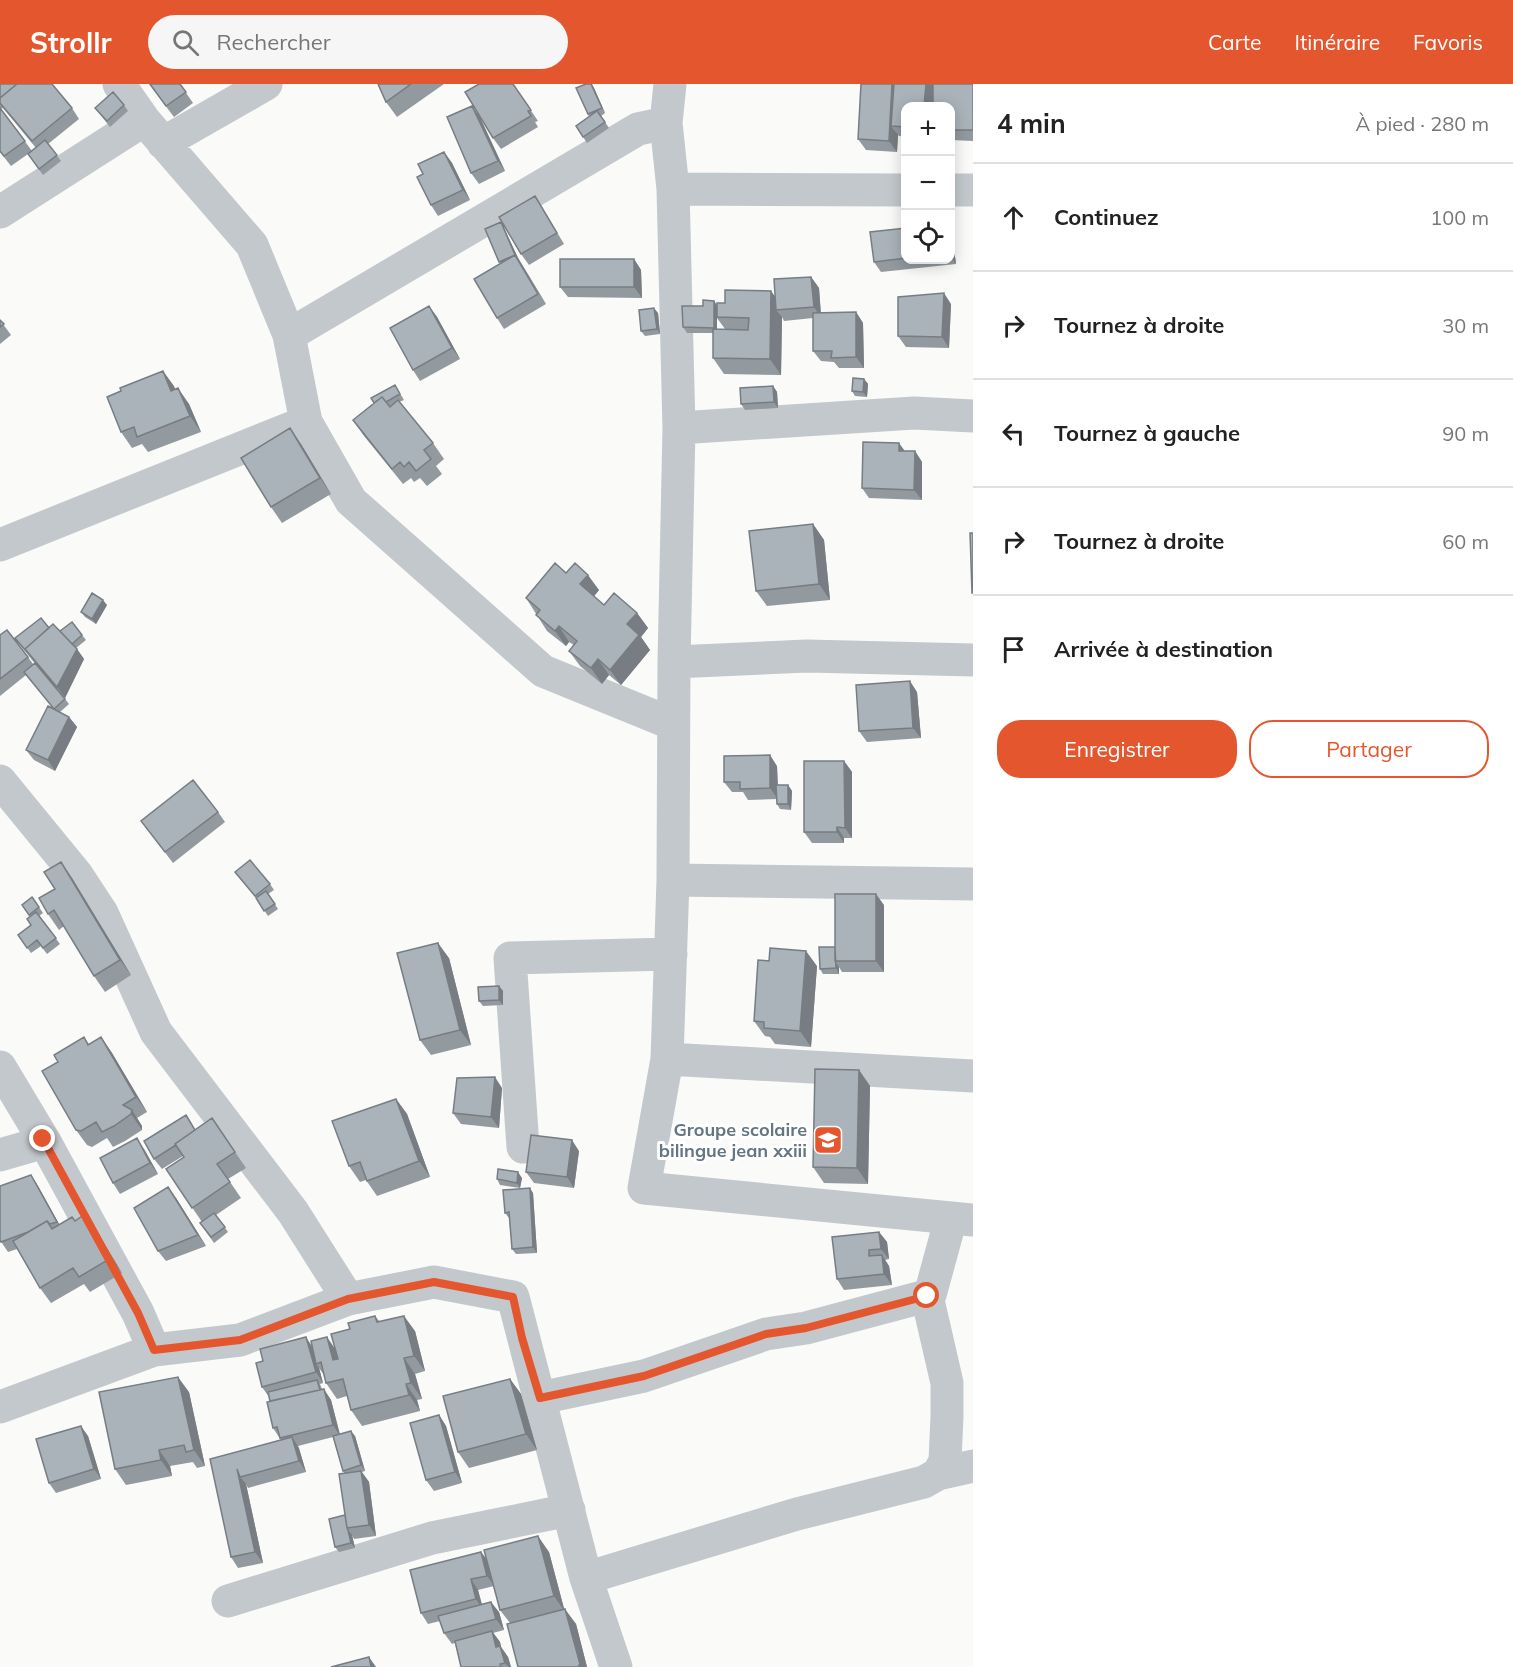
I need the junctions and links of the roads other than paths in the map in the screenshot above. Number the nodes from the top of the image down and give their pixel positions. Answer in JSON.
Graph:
{"nodes":[{"id":1,"x":119,"y":84,"type":"edge"},
{"id":2,"x":267,"y":84,"type":"edge"},
{"id":3,"x":670,"y":84,"type":"edge"},
{"id":4,"x":666,"y":123,"type":"junction"},
{"id":5,"x":154,"y":131,"type":"junction"},
{"id":6,"x":673,"y":189,"type":"junction"},
{"id":7,"x":901,"y":190,"type":"edge"},
{"id":8,"x":955,"y":190,"type":"edge"},
{"id":9,"x":973,"y":190,"type":"edge"},
{"id":10,"x":0,"y":212,"type":"edge"},
{"id":11,"x":289,"y":335,"type":"junction"},
{"id":12,"x":973,"y":416,"type":"edge"},
{"id":13,"x":306,"y":422,"type":"junction"},
{"id":14,"x":679,"y":428,"type":"junction"},
{"id":15,"x":0,"y":544,"type":"edge"},
{"id":16,"x":973,"y":660,"type":"edge"},
{"id":17,"x":674,"y":662,"type":"junction"},
{"id":18,"x":673,"y":724,"type":"junction"},
{"id":19,"x":0,"y":781,"type":"edge"},
{"id":20,"x":673,"y":880,"type":"junction"},
{"id":21,"x":973,"y":884,"type":"edge"},
{"id":22,"x":671,"y":954,"type":"junction"},
{"id":23,"x":667,"y":1059,"type":"junction"},
{"id":24,"x":0,"y":1067,"type":"edge"},
{"id":25,"x":973,"y":1076,"type":"edge"},
{"id":26,"x":45,"y":1142,"type":"junction"},
{"id":27,"x":523,"y":1147,"type":"dead end"},
{"id":28,"x":0,"y":1155,"type":"edge"},
{"id":29,"x":962,"y":1219,"type":"edge"},
{"id":30,"x":927,"y":1296,"type":"junction"},
{"id":31,"x":348,"y":1299,"type":"junction"},
{"id":32,"x":154,"y":1350,"type":"junction"},
{"id":33,"x":540,"y":1398,"type":"junction"},
{"id":34,"x":0,"y":1407,"type":"edge"},
{"id":35,"x":973,"y":1466,"type":"edge"},
{"id":36,"x":938,"y":1474,"type":"junction"},
{"id":37,"x":569,"y":1510,"type":"junction"},
{"id":38,"x":586,"y":1578,"type":"junction"},
{"id":39,"x":228,"y":1601,"type":"dead end"},
{"id":40,"x":616,"y":1667,"type":"edge"}],
"edges":[{"from":1,"to":5,"type":"street"},
{"from":2,"to":5,"type":"street"},
{"from":3,"to":4,"type":"street"},
{"from":4,"to":6,"type":"street"},
{"from":4,"to":11,"type":"street"},
{"from":5,"to":10,"type":"street"},
{"from":5,"to":11,"type":"street"},
{"from":6,"to":7,"type":"street"},
{"from":6,"to":14,"type":"street"},
{"from":8,"to":9,"type":"street"},
{"from":11,"to":13,"type":"street"},
{"from":12,"to":14,"type":"street"},
{"from":13,"to":15,"type":"street"},
{"from":13,"to":18,"type":"street"},
{"from":14,"to":17,"type":"street"},
{"from":16,"to":17,"type":"street"},
{"from":17,"to":18,"type":"street"},
{"from":18,"to":20,"type":"street"},
{"from":19,"to":31,"type":"street"},
{"from":20,"to":21,"type":"street"},
{"from":20,"to":22,"type":"street"},
{"from":22,"to":23,"type":"street"},
{"from":22,"to":27,"type":"street"},
{"from":23,"to":25,"type":"street"},
{"from":23,"to":29,"type":"street"},
{"from":24,"to":26,"type":"street"},
{"from":26,"to":28,"type":"street"},
{"from":26,"to":32,"type":"street"},
{"from":29,"to":30,"type":"street"},
{"from":30,"to":33,"type":"street"},
{"from":30,"to":36,"type":"street"},
{"from":31,"to":32,"type":"street"},
{"from":31,"to":33,"type":"street"},
{"from":32,"to":34,"type":"street"},
{"from":33,"to":37,"type":"street"},
{"from":35,"to":36,"type":"street"},
{"from":36,"to":38,"type":"street"},
{"from":37,"to":38,"type":"street"},
{"from":37,"to":39,"type":"street"},
{"from":38,"to":40,"type":"street"}]}
